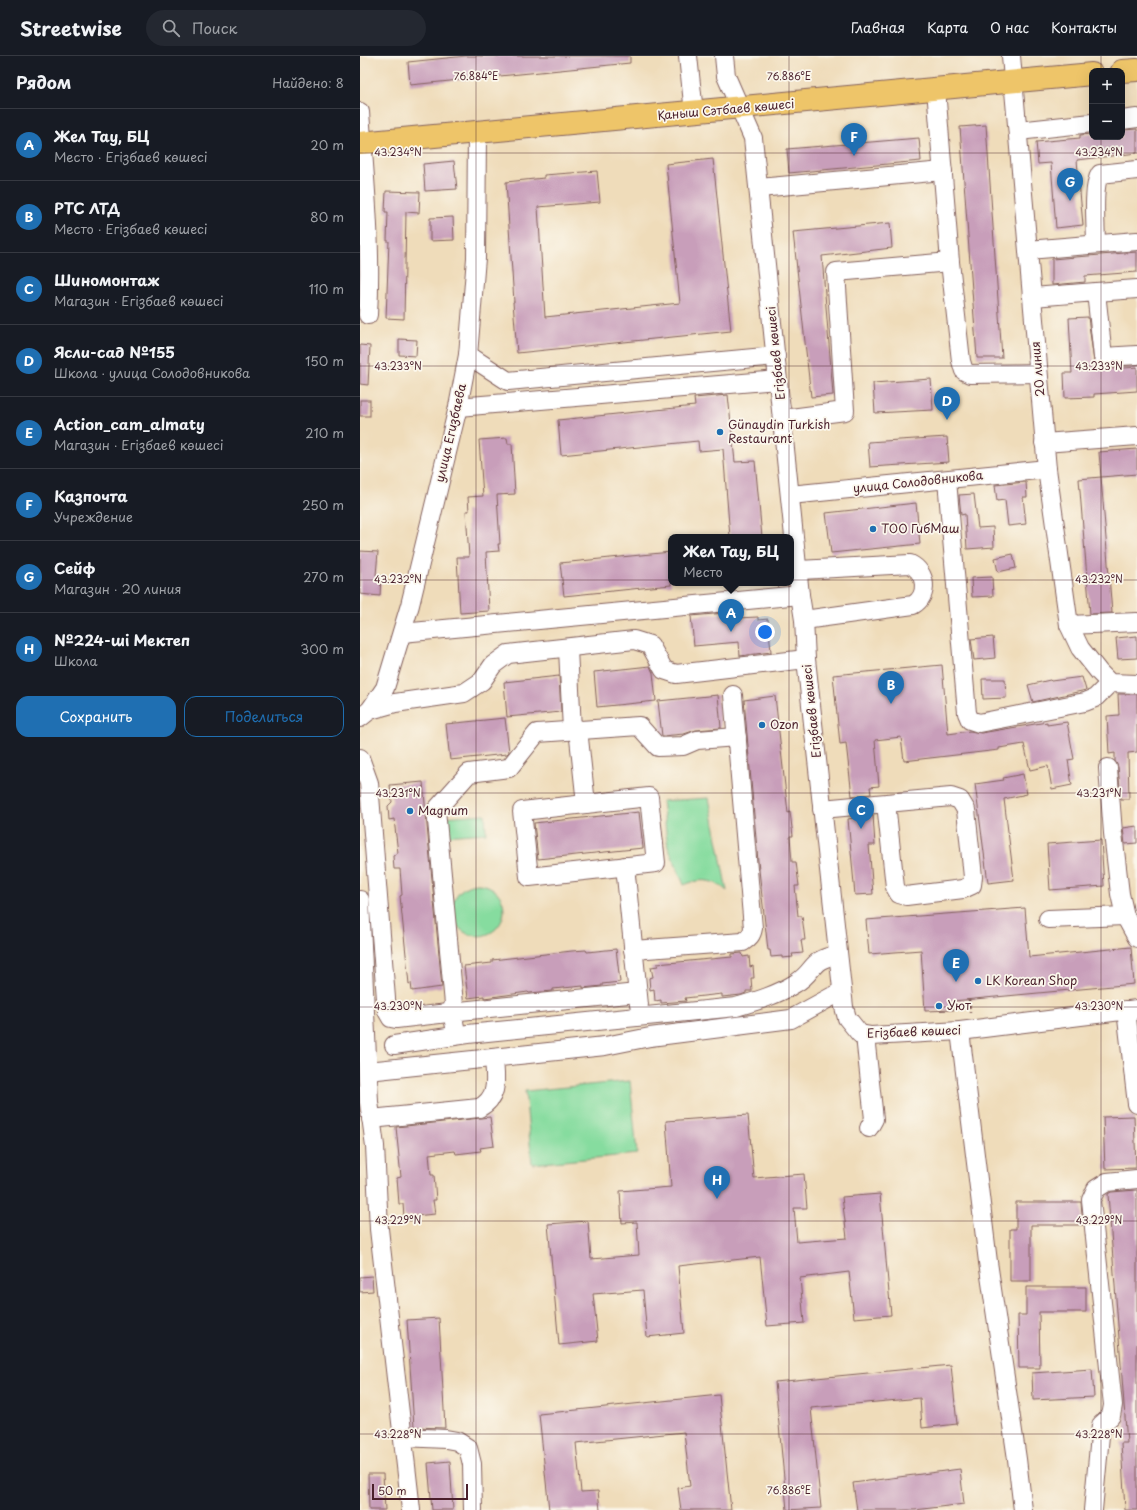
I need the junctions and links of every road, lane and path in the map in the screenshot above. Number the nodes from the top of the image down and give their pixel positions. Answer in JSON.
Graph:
{"nodes":[{"id":1,"x":688,"y":56,"type":"edge"},
{"id":2,"x":724,"y":56,"type":"edge"},
{"id":3,"x":1012,"y":56,"type":"edge"},
{"id":4,"x":1137,"y":70,"type":"edge"},
{"id":5,"x":1125,"y":71,"type":"edge"},
{"id":6,"x":1089,"y":74,"type":"edge"},
{"id":7,"x":1014,"y":82,"type":"junction"},
{"id":8,"x":936,"y":89,"type":"junction"},
{"id":9,"x":740,"y":108,"type":"junction"},
{"id":10,"x":360,"y":112,"type":"edge"},
{"id":11,"x":694,"y":113,"type":"junction"},
{"id":12,"x":1137,"y":118,"type":"edge"},
{"id":13,"x":1125,"y":120,"type":"edge"},
{"id":14,"x":1089,"y":123,"type":"edge"},
{"id":15,"x":1018,"y":131,"type":"junction"},
{"id":16,"x":477,"y":132,"type":"junction"},
{"id":17,"x":361,"y":143,"type":"edge"},
{"id":18,"x":1137,"y":170,"type":"edge"},
{"id":19,"x":943,"y":171,"type":"junction"},
{"id":20,"x":759,"y":188,"type":"junction"},
{"id":21,"x":1137,"y":241,"type":"edge"},
{"id":22,"x":1096,"y":244,"type":"junction"},
{"id":23,"x":1028,"y":250,"type":"junction"},
{"id":24,"x":950,"y":262,"type":"junction"},
{"id":25,"x":1137,"y":289,"type":"edge"},
{"id":26,"x":1096,"y":292,"type":"junction"},
{"id":27,"x":1032,"y":297,"type":"junction"},
{"id":28,"x":368,"y":314,"type":"dead end"},
{"id":29,"x":468,"y":355,"type":"junction"},
{"id":30,"x":776,"y":356,"type":"junction"},
{"id":31,"x":1137,"y":356,"type":"edge"},
{"id":32,"x":1038,"y":373,"type":"junction"},
{"id":33,"x":778,"y":380,"type":"junction"},
{"id":34,"x":508,"y":381,"type":"junction"},
{"id":35,"x":508,"y":403,"type":"junction"},
{"id":36,"x":458,"y":407,"type":"junction"},
{"id":37,"x":783,"y":418,"type":"junction"},
{"id":38,"x":1137,"y":436,"type":"edge"},
{"id":39,"x":1044,"y":443,"type":"junction"},
{"id":40,"x":1047,"y":469,"type":"junction"},
{"id":41,"x":947,"y":480,"type":"junction"},
{"id":42,"x":790,"y":495,"type":"junction"},
{"id":43,"x":799,"y":570,"type":"junction"},
{"id":44,"x":800,"y":595,"type":"junction"},
{"id":45,"x":804,"y":620,"type":"junction"},
{"id":46,"x":1137,"y":622,"type":"edge"},
{"id":47,"x":1069,"y":626,"type":"junction"},
{"id":48,"x":402,"y":633,"type":"junction"},
{"id":49,"x":568,"y":649,"type":"junction"},
{"id":50,"x":806,"y":659,"type":"junction"},
{"id":51,"x":1105,"y":677,"type":"junction"},
{"id":52,"x":1137,"y":684,"type":"edge"},
{"id":53,"x":733,"y":695,"type":"dead end"},
{"id":54,"x":365,"y":714,"type":"edge"},
{"id":55,"x":575,"y":730,"type":"junction"},
{"id":56,"x":737,"y":737,"type":"junction"},
{"id":57,"x":360,"y":758,"type":"edge"},
{"id":58,"x":1108,"y":768,"type":"dead end"},
{"id":59,"x":886,"y":803,"type":"junction"},
{"id":60,"x":586,"y":804,"type":"junction"},
{"id":61,"x":822,"y":809,"type":"junction"},
{"id":62,"x":625,"y":866,"type":"junction"},
{"id":63,"x":360,"y":900,"type":"edge"},
{"id":64,"x":1125,"y":916,"type":"junction"},
{"id":65,"x":1048,"y":919,"type":"dead end"},
{"id":66,"x":1137,"y":938,"type":"edge"},
{"id":67,"x":634,"y":950,"type":"junction"},
{"id":68,"x":838,"y":955,"type":"junction"},
{"id":69,"x":842,"y":991,"type":"junction"},
{"id":70,"x":637,"y":993,"type":"junction"},
{"id":71,"x":969,"y":999,"type":"dead end"},
{"id":72,"x":1132,"y":1010,"type":"edge"},
{"id":73,"x":970,"y":1013,"type":"dead end"},
{"id":74,"x":640,"y":1018,"type":"junction"},
{"id":75,"x":960,"y":1031,"type":"junction"},
{"id":76,"x":468,"y":1034,"type":"junction"},
{"id":77,"x":865,"y":1036,"type":"junction"},
{"id":78,"x":394,"y":1044,"type":"dead end"},
{"id":79,"x":494,"y":1058,"type":"junction"},
{"id":80,"x":368,"y":1071,"type":"junction"},
{"id":81,"x":1137,"y":1104,"type":"edge"},
{"id":82,"x":371,"y":1119,"type":"junction"},
{"id":83,"x":869,"y":1128,"type":"dead end"},
{"id":84,"x":1137,"y":1180,"type":"edge"},
{"id":85,"x":403,"y":1437,"type":"junction"},
{"id":86,"x":411,"y":1510,"type":"edge"},
{"id":87,"x":473,"y":1510,"type":"edge"},
{"id":88,"x":1023,"y":1510,"type":"edge"},
{"id":89,"x":1093,"y":1510,"type":"edge"}],
"edges":[{"from":1,"to":11,"type":"street"},
{"from":2,"to":9,"type":"street","name":"Егізбаев көшесі"},
{"from":3,"to":7,"type":"street","name":"20 линия"},
{"from":4,"to":5,"type":"main road"},
{"from":6,"to":7,"type":"main road","name":"Қаныш Сәтбаев көшесі"},
{"from":7,"to":8,"type":"main road","name":"Қаныш Сәтбаев көшесі"},
{"from":7,"to":15,"type":"street","name":"20 линия"},
{"from":8,"to":9,"type":"main road","name":"Қаныш Сәтбаев көшесі"},
{"from":8,"to":19,"type":"street"},
{"from":9,"to":11,"type":"main road","name":"Қаныш Сәтбаев көшесі"},
{"from":9,"to":20,"type":"street","name":"Егізбаев көшесі"},
{"from":10,"to":17,"type":"street"},
{"from":11,"to":16,"type":"main road","name":"Қаныш Сәтбаев көшесі"},
{"from":12,"to":13,"type":"street"},
{"from":14,"to":15,"type":"street"},
{"from":15,"to":23,"type":"street","name":"20 линия"},
{"from":16,"to":17,"type":"main road","name":"Қаныш Сәтбаев көшесі"},
{"from":16,"to":29,"type":"street","name":"улица Егизбаева"},
{"from":17,"to":28,"type":"street"},
{"from":18,"to":22,"type":"street"},
{"from":19,"to":20,"type":"street"},
{"from":19,"to":24,"type":"street"},
{"from":20,"to":30,"type":"street","name":"Егізбаев көшесі"},
{"from":21,"to":22,"type":"street"},
{"from":22,"to":23,"type":"street"},
{"from":23,"to":27,"type":"street","name":"20 линия"},
{"from":24,"to":32,"type":"street"},
{"from":24,"to":37,"type":"street"},
{"from":25,"to":26,"type":"street"},
{"from":26,"to":27,"type":"street"},
{"from":26,"to":31,"type":"street"},
{"from":27,"to":32,"type":"street","name":"20 линия"},
{"from":29,"to":34,"type":"street"},
{"from":29,"to":36,"type":"street","name":"улица Егизбаева"},
{"from":30,"to":33,"type":"street","name":"Егізбаев көшесі"},
{"from":30,"to":34,"type":"street"},
{"from":32,"to":39,"type":"street","name":"20 линия"},
{"from":33,"to":35,"type":"street"},
{"from":33,"to":37,"type":"street","name":"Егізбаев көшесі"},
{"from":34,"to":35,"type":"street"},
{"from":35,"to":36,"type":"street"},
{"from":36,"to":48,"type":"street","name":"улица Егизбаева"},
{"from":37,"to":42,"type":"street","name":"Егізбаев көшесі"},
{"from":38,"to":39,"type":"street"},
{"from":39,"to":40,"type":"street","name":"20 линия"},
{"from":40,"to":41,"type":"street","name":"улица Солодовникова"},
{"from":40,"to":47,"type":"street","name":"20 линия"},
{"from":41,"to":42,"type":"street","name":"улица Солодовникова"},
{"from":41,"to":51,"type":"street"},
{"from":42,"to":43,"type":"street","name":"Егізбаев көшесі"},
{"from":43,"to":44,"type":"street","name":"Егізбаев көшесі"},
{"from":43,"to":45,"type":"street"},
{"from":44,"to":45,"type":"street","name":"Егізбаев көшесі"},
{"from":44,"to":48,"type":"street"},
{"from":45,"to":50,"type":"street","name":"Егізбаев көшесі"},
{"from":46,"to":47,"type":"street"},
{"from":47,"to":51,"type":"street","name":"20 линия"},
{"from":48,"to":54,"type":"street","name":"улица Егизбаева"},
{"from":49,"to":50,"type":"street"},
{"from":49,"to":54,"type":"street"},
{"from":49,"to":55,"type":"street"},
{"from":50,"to":61,"type":"street","name":"Егізбаев көшесі"},
{"from":51,"to":52,"type":"street"},
{"from":53,"to":56,"type":"street"},
{"from":55,"to":56,"type":"street"},
{"from":55,"to":57,"type":"street"},
{"from":55,"to":60,"type":"street"},
{"from":56,"to":67,"type":"street"},
{"from":58,"to":64,"type":"street"},
{"from":59,"to":59,"type":"street"},
{"from":59,"to":61,"type":"street"},
{"from":60,"to":62,"type":"street"},
{"from":60,"to":62,"type":"street"},
{"from":61,"to":68,"type":"street","name":"Егізбаев көшесі"},
{"from":62,"to":67,"type":"street"},
{"from":63,"to":80,"type":"street"},
{"from":64,"to":65,"type":"street"},
{"from":64,"to":66,"type":"street"},
{"from":67,"to":70,"type":"street"},
{"from":68,"to":69,"type":"street","name":"Егізбаев көшесі"},
{"from":68,"to":74,"type":"street"},
{"from":69,"to":77,"type":"street","name":"Егізбаев көшесі"},
{"from":69,"to":79,"type":"street"},
{"from":70,"to":74,"type":"street"},
{"from":70,"to":76,"type":"street"},
{"from":71,"to":73,"type":"path"},
{"from":72,"to":75,"type":"street","name":"Егізбаев көшесі"},
{"from":72,"to":81,"type":"street"},
{"from":74,"to":76,"type":"street"},
{"from":75,"to":77,"type":"street","name":"Егізбаев көшесі"},
{"from":75,"to":88,"type":"street"},
{"from":76,"to":78,"type":"street"},
{"from":77,"to":83,"type":"street"},
{"from":79,"to":80,"type":"street"},
{"from":79,"to":82,"type":"street"},
{"from":80,"to":82,"type":"street"},
{"from":82,"to":85,"type":"street"},
{"from":84,"to":89,"type":"street"},
{"from":85,"to":86,"type":"street"},
{"from":85,"to":87,"type":"street"}]}
